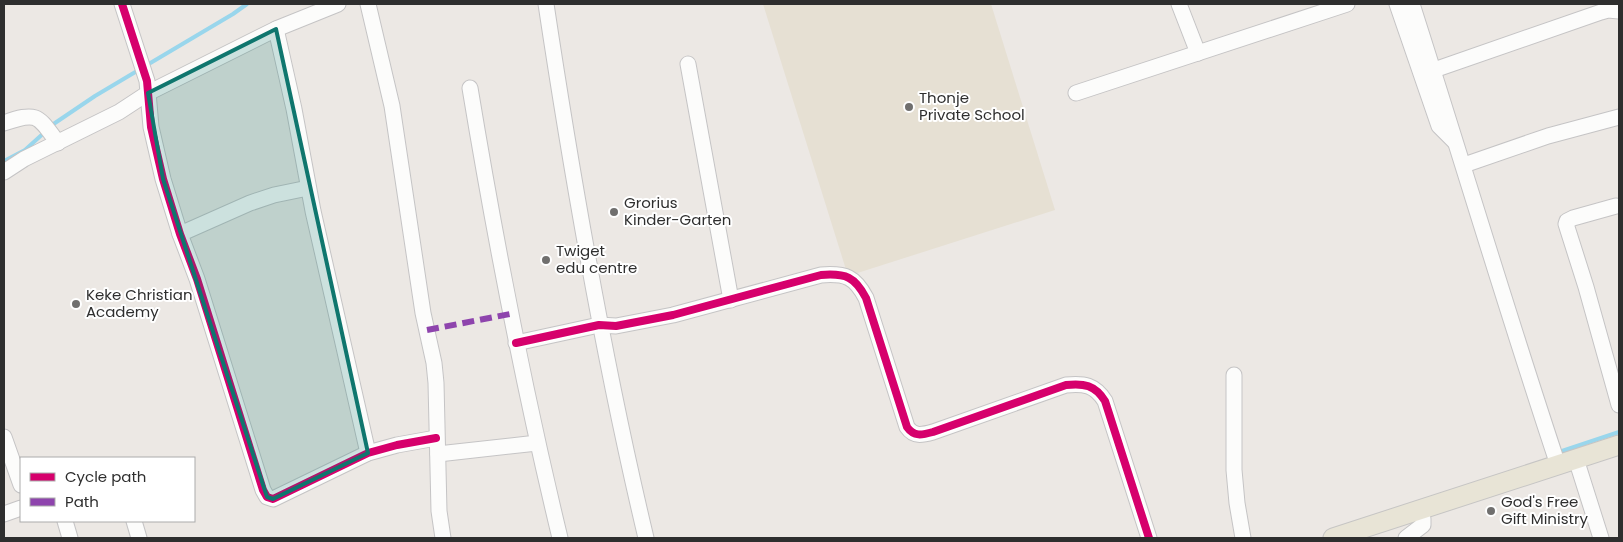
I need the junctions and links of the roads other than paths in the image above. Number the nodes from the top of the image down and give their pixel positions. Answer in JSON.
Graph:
{"nodes":[{"id":1,"x":122,"y":4,"type":"edge"},
{"id":2,"x":338,"y":4,"type":"edge"},
{"id":3,"x":368,"y":4,"type":"edge"},
{"id":4,"x":546,"y":4,"type":"edge"},
{"id":5,"x":1179,"y":4,"type":"edge"},
{"id":6,"x":1347,"y":4,"type":"edge"},
{"id":7,"x":1397,"y":4,"type":"edge"},
{"id":8,"x":1412,"y":4,"type":"edge"},
{"id":9,"x":1619,"y":11,"type":"edge"},
{"id":10,"x":276,"y":29,"type":"junction"},
{"id":11,"x":1198,"y":53,"type":"junction"},
{"id":12,"x":688,"y":64,"type":"dead end"},
{"id":13,"x":1434,"y":70,"type":"junction"},
{"id":14,"x":470,"y":88,"type":"dead end"},
{"id":15,"x":148,"y":93,"type":"junction"},
{"id":16,"x":1076,"y":93,"type":"dead end"},
{"id":17,"x":1619,"y":117,"type":"edge"},
{"id":18,"x":4,"y":123,"type":"edge"},
{"id":19,"x":58,"y":143,"type":"junction"},
{"id":20,"x":1457,"y":144,"type":"junction"},
{"id":21,"x":1464,"y":165,"type":"junction"},
{"id":22,"x":4,"y":172,"type":"edge"},
{"id":23,"x":308,"y":188,"type":"junction"},
{"id":24,"x":1616,"y":206,"type":"dead end"},
{"id":25,"x":180,"y":234,"type":"junction"},
{"id":26,"x":731,"y":300,"type":"junction"},
{"id":27,"x":599,"y":325,"type":"junction"},
{"id":28,"x":516,"y":343,"type":"junction"},
{"id":29,"x":1234,"y":375,"type":"dead end"},
{"id":30,"x":1619,"y":406,"type":"edge"},
{"id":31,"x":4,"y":437,"type":"edge"},
{"id":32,"x":436,"y":438,"type":"junction"},
{"id":33,"x":537,"y":443,"type":"junction"},
{"id":34,"x":1619,"y":445,"type":"edge"},
{"id":35,"x":368,"y":453,"type":"junction"},
{"id":36,"x":438,"y":454,"type":"junction"},
{"id":37,"x":1576,"y":459,"type":"junction"},
{"id":38,"x":1558,"y":465,"type":"junction"},
{"id":39,"x":20,"y":482,"type":"edge"},
{"id":40,"x":20,"y":508,"type":"edge"},
{"id":41,"x":1419,"y":510,"type":"junction"},
{"id":42,"x":4,"y":514,"type":"edge"},
{"id":43,"x":65,"y":522,"type":"edge"},
{"id":44,"x":134,"y":522,"type":"edge"},
{"id":45,"x":70,"y":538,"type":"edge"},
{"id":46,"x":139,"y":538,"type":"edge"},
{"id":47,"x":443,"y":538,"type":"edge"},
{"id":48,"x":560,"y":538,"type":"edge"},
{"id":49,"x":646,"y":538,"type":"edge"},
{"id":50,"x":1149,"y":538,"type":"edge"},
{"id":51,"x":1243,"y":538,"type":"edge"},
{"id":52,"x":1333,"y":538,"type":"edge"},
{"id":53,"x":1406,"y":538,"type":"edge"},
{"id":54,"x":1601,"y":538,"type":"edge"}],
"edges":[{"from":1,"to":15,"type":"street"},
{"from":2,"to":10,"type":"street"},
{"from":3,"to":32,"type":"street"},
{"from":4,"to":27,"type":"street"},
{"from":5,"to":11,"type":"street"},
{"from":6,"to":11,"type":"street"},
{"from":7,"to":20,"type":"street"},
{"from":8,"to":13,"type":"street"},
{"from":9,"to":13,"type":"street"},
{"from":10,"to":15,"type":"street"},
{"from":10,"to":23,"type":"street"},
{"from":11,"to":16,"type":"street"},
{"from":12,"to":26,"type":"street"},
{"from":13,"to":20,"type":"street"},
{"from":14,"to":28,"type":"street"},
{"from":15,"to":19,"type":"street"},
{"from":15,"to":25,"type":"street"},
{"from":17,"to":21,"type":"street"},
{"from":18,"to":19,"type":"street"},
{"from":19,"to":22,"type":"street"},
{"from":20,"to":21,"type":"street"},
{"from":21,"to":38,"type":"street"},
{"from":23,"to":25,"type":"street"},
{"from":23,"to":35,"type":"street"},
{"from":24,"to":30,"type":"street"},
{"from":25,"to":35,"type":"street"},
{"from":26,"to":27,"type":"street"},
{"from":26,"to":50,"type":"street"},
{"from":27,"to":28,"type":"street"},
{"from":27,"to":49,"type":"street"},
{"from":28,"to":33,"type":"street"},
{"from":29,"to":51,"type":"street"},
{"from":31,"to":39,"type":"street"},
{"from":32,"to":35,"type":"street"},
{"from":32,"to":36,"type":"street"},
{"from":33,"to":36,"type":"street"},
{"from":33,"to":48,"type":"street"},
{"from":34,"to":37,"type":"main road"},
{"from":36,"to":47,"type":"street"},
{"from":37,"to":38,"type":"main road"},
{"from":37,"to":54,"type":"street"},
{"from":38,"to":41,"type":"main road"},
{"from":40,"to":42,"type":"street"},
{"from":41,"to":52,"type":"main road"},
{"from":41,"to":53,"type":"street"},
{"from":43,"to":45,"type":"street"},
{"from":44,"to":46,"type":"street"}]}
